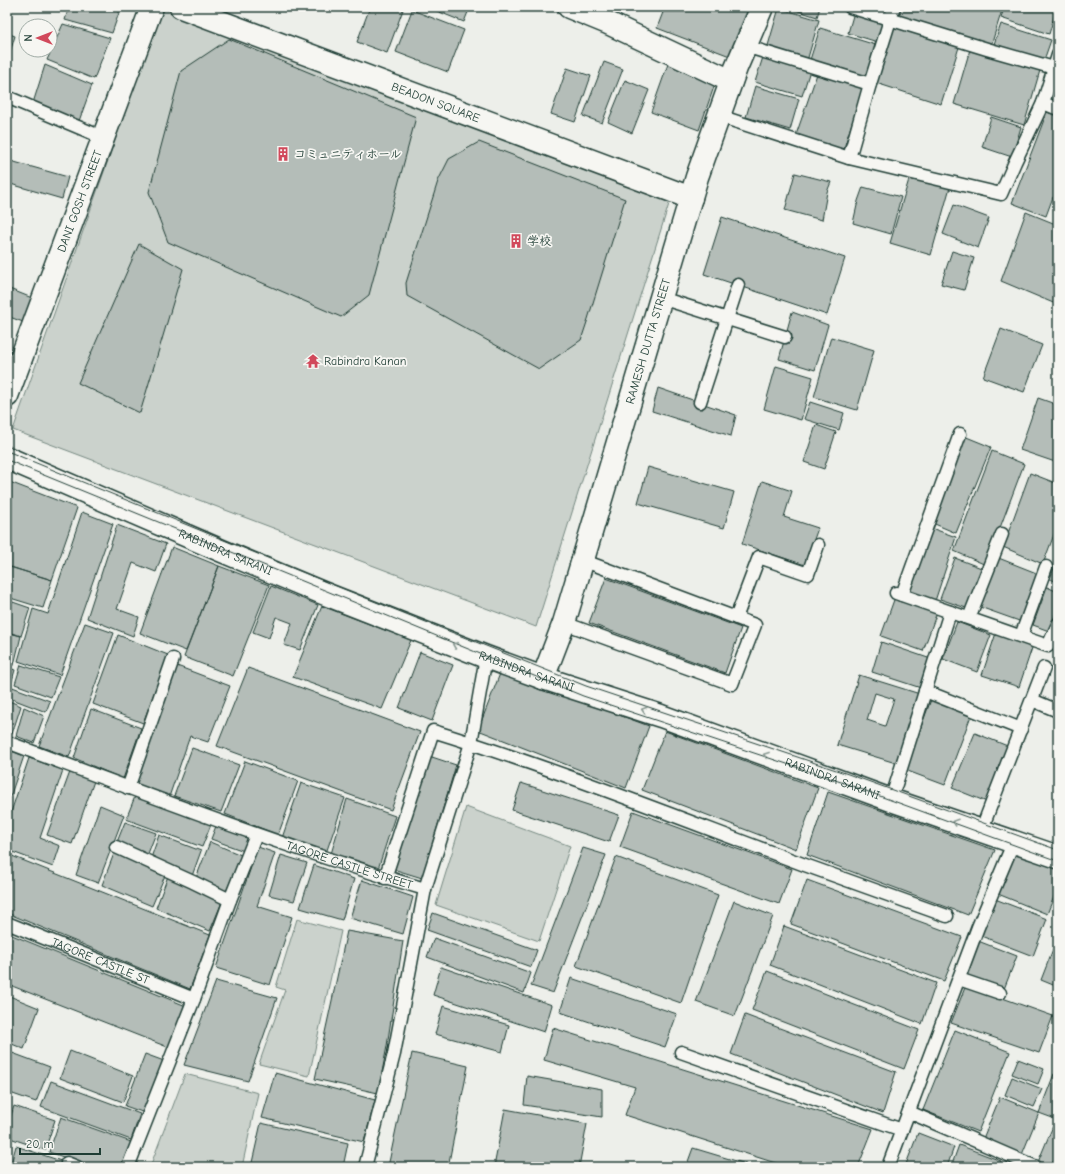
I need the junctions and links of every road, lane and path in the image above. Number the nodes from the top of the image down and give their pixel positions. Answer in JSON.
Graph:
{"nodes":[{"id":1,"x":152,"y":7,"type":"edge"},
{"id":2,"x":181,"y":7,"type":"edge"},
{"id":3,"x":569,"y":7,"type":"edge"},
{"id":4,"x":762,"y":7,"type":"edge"},
{"id":5,"x":850,"y":7,"type":"edge"},
{"id":6,"x":894,"y":7,"type":"edge"},
{"id":7,"x":890,"y":19,"type":"junction"},
{"id":8,"x":745,"y":46,"type":"junction"},
{"id":9,"x":1058,"y":55,"type":"edge"},
{"id":10,"x":1054,"y":68,"type":"junction"},
{"id":11,"x":731,"y":81,"type":"junction"},
{"id":12,"x":870,"y":84,"type":"junction"},
{"id":13,"x":7,"y":97,"type":"edge"},
{"id":14,"x":1043,"y":104,"type":"junction"},
{"id":15,"x":1058,"y":109,"type":"edge"},
{"id":16,"x":719,"y":116,"type":"junction"},
{"id":17,"x":104,"y":138,"type":"junction"},
{"id":18,"x":849,"y":158,"type":"junction"},
{"id":19,"x":691,"y":198,"type":"junction"},
{"id":20,"x":738,"y":285,"type":"dead end"},
{"id":21,"x":661,"y":298,"type":"junction"},
{"id":22,"x":727,"y":319,"type":"junction"},
{"id":23,"x":785,"y":337,"type":"dead end"},
{"id":24,"x":7,"y":396,"type":"edge"},
{"id":25,"x":700,"y":402,"type":"dead end"},
{"id":26,"x":960,"y":434,"type":"dead end"},
{"id":27,"x":7,"y":458,"type":"edge"},
{"id":28,"x":1002,"y":534,"type":"dead end"},
{"id":29,"x":818,"y":545,"type":"dead end"},
{"id":30,"x":582,"y":560,"type":"junction"},
{"id":31,"x":1046,"y":567,"type":"dead end"},
{"id":32,"x":950,"y":612,"type":"junction"},
{"id":33,"x":736,"y":618,"type":"junction"},
{"id":34,"x":969,"y":618,"type":"junction"},
{"id":35,"x":564,"y":623,"type":"junction"},
{"id":36,"x":1058,"y":624,"type":"edge"},
{"id":37,"x":1021,"y":636,"type":"junction"},
{"id":38,"x":486,"y":657,"type":"junction"},
{"id":39,"x":173,"y":659,"type":"dead end"},
{"id":40,"x":1044,"y":668,"type":"dead end"},
{"id":41,"x":543,"y":678,"type":"junction"},
{"id":42,"x":925,"y":690,"type":"junction"},
{"id":43,"x":1032,"y":700,"type":"junction"},
{"id":44,"x":1058,"y":711,"type":"edge"},
{"id":45,"x":1021,"y":729,"type":"junction"},
{"id":46,"x":7,"y":742,"type":"edge"},
{"id":47,"x":471,"y":743,"type":"junction"},
{"id":48,"x":128,"y":788,"type":"junction"},
{"id":49,"x":891,"y":800,"type":"junction"},
{"id":50,"x":981,"y":831,"type":"junction"},
{"id":51,"x":256,"y":835,"type":"junction"},
{"id":52,"x":1014,"y":841,"type":"junction"},
{"id":53,"x":116,"y":847,"type":"dead end"},
{"id":54,"x":1058,"y":857,"type":"edge"},
{"id":55,"x":385,"y":878,"type":"junction"},
{"id":56,"x":425,"y":890,"type":"junction"},
{"id":57,"x":230,"y":900,"type":"junction"},
{"id":58,"x":947,"y":916,"type":"dead end"},
{"id":59,"x":7,"y":923,"type":"edge"},
{"id":60,"x":959,"y":979,"type":"junction"},
{"id":61,"x":1000,"y":994,"type":"dead end"},
{"id":62,"x":194,"y":999,"type":"junction"},
{"id":63,"x":681,"y":1052,"type":"dead end"},
{"id":64,"x":909,"y":1112,"type":"junction"},
{"id":65,"x":902,"y":1130,"type":"junction"},
{"id":66,"x":128,"y":1167,"type":"edge"},
{"id":67,"x":365,"y":1167,"type":"edge"},
{"id":68,"x":888,"y":1167,"type":"edge"},
{"id":69,"x":1036,"y":1167,"type":"edge"}],
"edges":[{"from":1,"to":17,"type":"street","name":"DANI GOSH STREET"},
{"from":2,"to":19,"type":"street","name":"BEADON SQUARE"},
{"from":3,"to":11,"type":"street"},
{"from":4,"to":8,"type":"street","name":"RAMESH DUTTA STREET"},
{"from":5,"to":7,"type":"lane"},
{"from":6,"to":7,"type":"lane"},
{"from":7,"to":10,"type":"lane"},
{"from":7,"to":12,"type":"lane"},
{"from":8,"to":11,"type":"street","name":"RAMESH DUTTA STREET"},
{"from":8,"to":12,"type":"lane"},
{"from":9,"to":10,"type":"lane"},
{"from":10,"to":14,"type":"lane"},
{"from":11,"to":16,"type":"street","name":"RAMESH DUTTA STREET"},
{"from":12,"to":18,"type":"lane"},
{"from":13,"to":17,"type":"lane"},
{"from":14,"to":15,"type":"lane"},
{"from":14,"to":18,"type":"lane"},
{"from":16,"to":18,"type":"lane"},
{"from":16,"to":19,"type":"street","name":"RAMESH DUTTA STREET"},
{"from":17,"to":24,"type":"street","name":"DANI GOSH STREET"},
{"from":19,"to":21,"type":"street","name":"RAMESH DUTTA STREET"},
{"from":20,"to":22,"type":"lane"},
{"from":21,"to":22,"type":"lane"},
{"from":21,"to":30,"type":"street","name":"RAMESH DUTTA STREET"},
{"from":22,"to":23,"type":"lane"},
{"from":22,"to":25,"type":"lane"},
{"from":26,"to":32,"type":"lane"},
{"from":38,"to":27,"type":"street","name":"RABINDRA SARANI","one_way":true},
{"from":28,"to":34,"type":"lane"},
{"from":29,"to":33,"type":"lane"},
{"from":30,"to":33,"type":"lane"},
{"from":30,"to":35,"type":"street","name":"RAMESH DUTTA STREET"},
{"from":31,"to":37,"type":"lane"},
{"from":32,"to":34,"type":"lane"},
{"from":32,"to":42,"type":"lane"},
{"from":33,"to":35,"type":"lane"},
{"from":34,"to":37,"type":"lane"},
{"from":35,"to":41,"type":"street","name":"RAMESH DUTTA STREET"},
{"from":36,"to":37,"type":"lane"},
{"from":38,"to":41,"type":"street","name":"RABINDRA SARANI"},
{"from":38,"to":47,"type":"lane"},
{"from":39,"to":48,"type":"lane"},
{"from":40,"to":43,"type":"lane"},
{"from":49,"to":41,"type":"street","name":"RABINDRA SARANI","one_way":true},
{"from":42,"to":45,"type":"lane"},
{"from":42,"to":49,"type":"lane"},
{"from":43,"to":44,"type":"lane"},
{"from":43,"to":45,"type":"lane"},
{"from":45,"to":50,"type":"lane"},
{"from":46,"to":48,"type":"lane","name":"TAGORE CASTLE STREET"},
{"from":47,"to":55,"type":"lane"},
{"from":47,"to":56,"type":"lane"},
{"from":47,"to":58,"type":"lane"},
{"from":48,"to":51,"type":"lane","name":"TAGORE CASTLE STREET"},
{"from":50,"to":49,"type":"street","name":"RABINDRA SARANI","one_way":true},
{"from":50,"to":52,"type":"street","name":"RABINDRA SARANI"},
{"from":51,"to":55,"type":"lane","name":"TAGORE CASTLE STREET"},
{"from":51,"to":57,"type":"lane"},
{"from":52,"to":54,"type":"street","name":"RABINDRA SARANI"},
{"from":52,"to":60,"type":"lane"},
{"from":53,"to":57,"type":"lane"},
{"from":55,"to":56,"type":"lane","name":"TAGORE CASTLE STREET"},
{"from":56,"to":67,"type":"lane","name":"TAGORE CASTLE STREET"},
{"from":57,"to":62,"type":"lane"},
{"from":59,"to":62,"type":"lane","name":"TAGORE CASTLE ST"},
{"from":60,"to":61,"type":"lane"},
{"from":60,"to":64,"type":"lane"},
{"from":62,"to":66,"type":"lane"},
{"from":63,"to":65,"type":"lane"},
{"from":64,"to":65,"type":"lane"},
{"from":64,"to":69,"type":"lane"},
{"from":65,"to":68,"type":"lane"}]}
